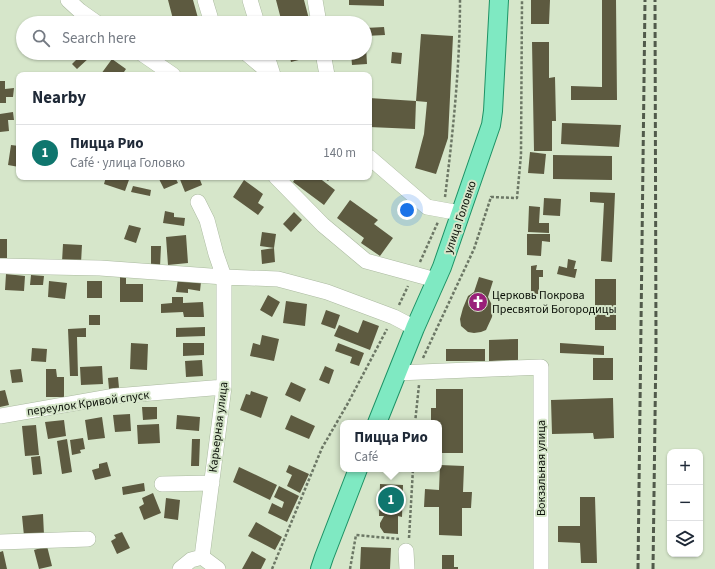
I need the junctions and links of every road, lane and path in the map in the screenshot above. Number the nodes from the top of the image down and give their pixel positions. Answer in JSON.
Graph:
{"nodes":[{"id":1,"x":68,"y":0,"type":"edge"},
{"id":2,"x":205,"y":0,"type":"edge"},
{"id":3,"x":250,"y":0,"type":"edge"},
{"id":4,"x":315,"y":0,"type":"edge"},
{"id":5,"x":460,"y":0,"type":"edge"},
{"id":6,"x":499,"y":0,"type":"edge"},
{"id":7,"x":522,"y":0,"type":"edge"},
{"id":8,"x":87,"y":16,"type":"edge"},
{"id":9,"x":210,"y":16,"type":"edge"},
{"id":10,"x":255,"y":16,"type":"edge"},
{"id":11,"x":318,"y":16,"type":"edge"},
{"id":12,"x":151,"y":60,"type":"edge"},
{"id":13,"x":254,"y":60,"type":"edge"},
{"id":14,"x":268,"y":60,"type":"edge"},
{"id":15,"x":324,"y":60,"type":"edge"},
{"id":16,"x":169,"y":72,"type":"edge"},
{"id":17,"x":268,"y":72,"type":"edge"},
{"id":18,"x":271,"y":72,"type":"edge"},
{"id":19,"x":326,"y":72,"type":"edge"},
{"id":20,"x":372,"y":160,"type":"edge"},
{"id":21,"x":279,"y":180,"type":"edge"},
{"id":22,"x":198,"y":202,"type":"dead end"},
{"id":23,"x":452,"y":212,"type":"junction"},
{"id":24,"x":0,"y":266,"type":"edge"},
{"id":25,"x":414,"y":274,"type":"junction"},
{"id":26,"x":224,"y":277,"type":"junction"},
{"id":27,"x":436,"y":280,"type":"junction"},
{"id":28,"x":394,"y":317,"type":"junction"},
{"id":29,"x":415,"y":328,"type":"junction"},
{"id":30,"x":397,"y":373,"type":"junction"},
{"id":31,"x":421,"y":373,"type":"junction"},
{"id":32,"x":224,"y":387,"type":"junction"},
{"id":33,"x":0,"y":416,"type":"edge"},
{"id":34,"x":378,"y":420,"type":"edge"},
{"id":35,"x":415,"y":420,"type":"edge"},
{"id":36,"x":357,"y":472,"type":"edge"},
{"id":37,"x":413,"y":472,"type":"edge"},
{"id":38,"x":162,"y":484,"type":"dead end"},
{"id":39,"x":212,"y":484,"type":"junction"},
{"id":40,"x":88,"y":539,"type":"dead end"},
{"id":41,"x":0,"y":542,"type":"edge"},
{"id":42,"x":406,"y":551,"type":"dead end"},
{"id":43,"x":202,"y":557,"type":"junction"},
{"id":44,"x":180,"y":569,"type":"edge"},
{"id":45,"x":218,"y":569,"type":"edge"},
{"id":46,"x":272,"y":569,"type":"edge"},
{"id":47,"x":320,"y":569,"type":"edge"},
{"id":48,"x":350,"y":569,"type":"edge"},
{"id":49,"x":407,"y":569,"type":"edge"},
{"id":50,"x":540,"y":569,"type":"edge"}],
"edges":[{"from":1,"to":8,"type":"street"},
{"from":2,"to":9,"type":"street"},
{"from":3,"to":10,"type":"street"},
{"from":4,"to":11,"type":"street"},
{"from":5,"to":23,"type":"path"},
{"from":6,"to":23,"type":"main road","name":"улица Головко"},
{"from":7,"to":31,"type":"path"},
{"from":12,"to":16,"type":"street"},
{"from":13,"to":17,"type":"street"},
{"from":14,"to":18,"type":"street"},
{"from":15,"to":19,"type":"street"},
{"from":20,"to":23,"type":"street"},
{"from":21,"to":25,"type":"street"},
{"from":22,"to":26,"type":"street","name":"Карьерная улица"},
{"from":23,"to":25,"type":"path"},
{"from":23,"to":27,"type":"main road","name":"улица Головко"},
{"from":24,"to":26,"type":"street"},
{"from":25,"to":27,"type":"street"},
{"from":25,"to":28,"type":"path"},
{"from":26,"to":28,"type":"street"},
{"from":26,"to":32,"type":"street","name":"Карьерная улица"},
{"from":27,"to":29,"type":"main road","name":"улица Головко"},
{"from":28,"to":29,"type":"street"},
{"from":28,"to":46,"type":"path"},
{"from":29,"to":30,"type":"main road","name":"улица Головко"},
{"from":30,"to":31,"type":"street"},
{"from":30,"to":34,"type":"main road","name":"улица Головко"},
{"from":31,"to":35,"type":"path"},
{"from":31,"to":50,"type":"street","name":"Вокзальная улица"},
{"from":32,"to":33,"type":"street","name":"переулок Кривой спуск"},
{"from":32,"to":39,"type":"street","name":"Карьерная улица"},
{"from":36,"to":47,"type":"main road"},
{"from":37,"to":48,"type":"path"},
{"from":38,"to":39,"type":"street"},
{"from":39,"to":43,"type":"street","name":"Карьерная улица"},
{"from":40,"to":41,"type":"street"},
{"from":42,"to":49,"type":"street"},
{"from":43,"to":44,"type":"street"},
{"from":43,"to":45,"type":"street"}]}
